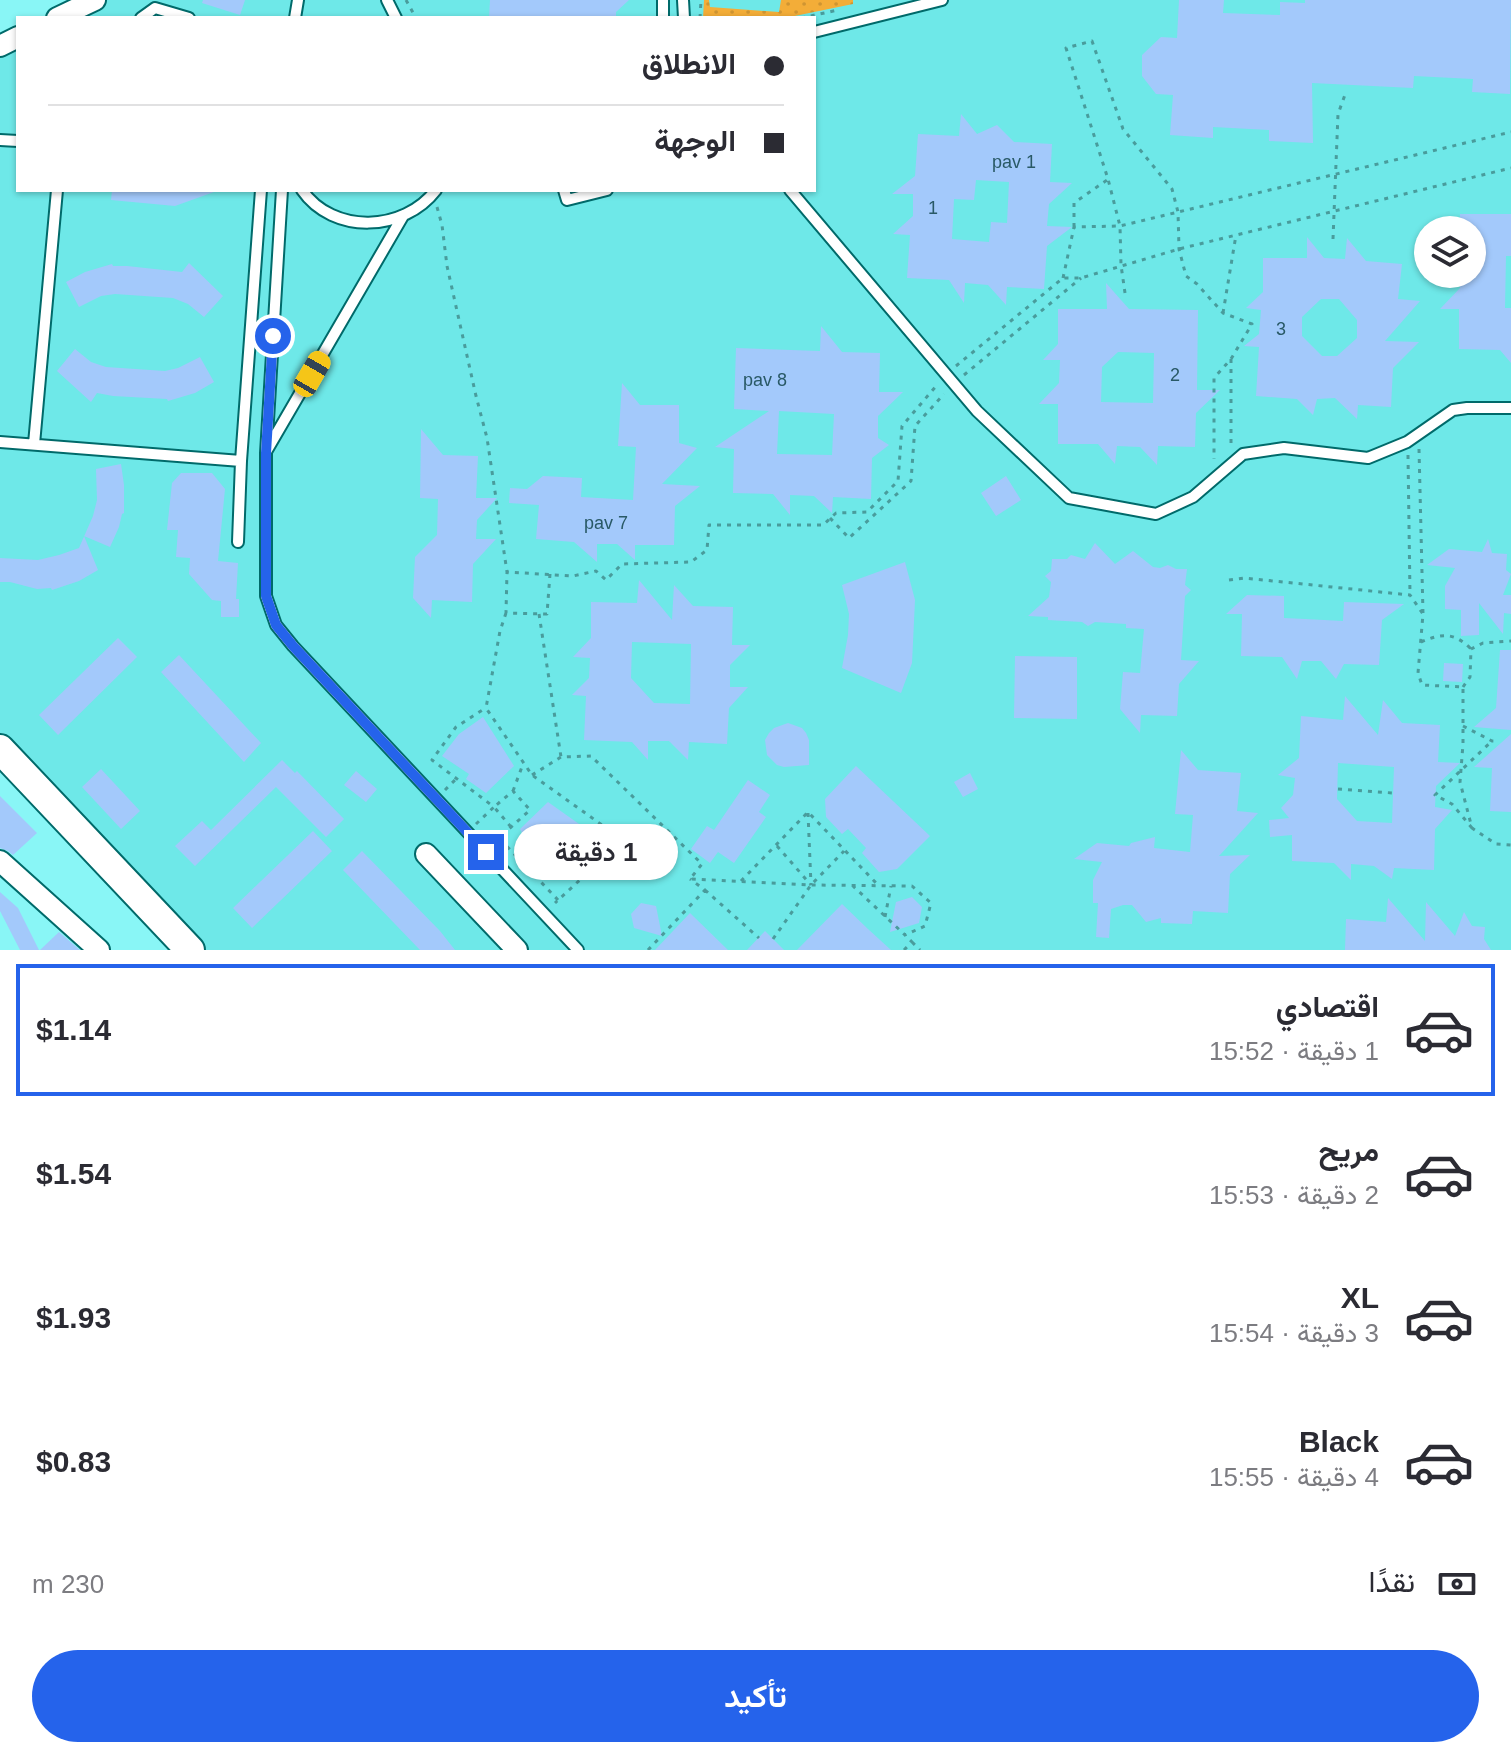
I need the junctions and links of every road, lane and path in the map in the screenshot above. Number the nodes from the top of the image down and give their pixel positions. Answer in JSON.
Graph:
{"nodes":[{"id":1,"x":95,"y":0,"type":"edge"},
{"id":2,"x":942,"y":0,"type":"edge"},
{"id":3,"x":846,"y":8,"type":"dead end"},
{"id":4,"x":61,"y":16,"type":"edge"},
{"id":5,"x":144,"y":16,"type":"edge"},
{"id":6,"x":182,"y":16,"type":"edge"},
{"id":7,"x":810,"y":16,"type":"edge"},
{"id":8,"x":816,"y":32,"type":"edge"},
{"id":9,"x":1346,"y":92,"type":"dead end"},
{"id":10,"x":1511,"y":132,"type":"edge"},
{"id":11,"x":1511,"y":168,"type":"edge"},
{"id":12,"x":1336,"y":174,"type":"junction"},
{"id":13,"x":1108,"y":179,"type":"junction"},
{"id":14,"x":57,"y":192,"type":"edge"},
{"id":15,"x":261,"y":192,"type":"edge"},
{"id":16,"x":282,"y":192,"type":"edge"},
{"id":17,"x":303,"y":192,"type":"edge"},
{"id":18,"x":434,"y":192,"type":"edge"},
{"id":19,"x":565,"y":192,"type":"edge"},
{"id":20,"x":599,"y":192,"type":"edge"},
{"id":21,"x":792,"y":192,"type":"edge"},
{"id":22,"x":1334,"y":210,"type":"junction"},
{"id":23,"x":1178,"y":212,"type":"junction"},
{"id":24,"x":403,"y":216,"type":"junction"},
{"id":25,"x":1120,"y":226,"type":"junction"},
{"id":26,"x":1074,"y":227,"type":"junction"},
{"id":27,"x":1236,"y":235,"type":"junction"},
{"id":28,"x":1333,"y":239,"type":"dead end"},
{"id":29,"x":1179,"y":249,"type":"junction"},
{"id":30,"x":1121,"y":265,"type":"junction"},
{"id":31,"x":1063,"y":278,"type":"junction"},
{"id":32,"x":1081,"y":278,"type":"junction"},
{"id":33,"x":1125,"y":293,"type":"dead end"},
{"id":34,"x":1223,"y":313,"type":"junction"},
{"id":35,"x":1231,"y":359,"type":"junction"},
{"id":36,"x":947,"y":374,"type":"junction"},
{"id":37,"x":955,"y":383,"type":"junction"},
{"id":38,"x":1511,"y":408,"type":"edge"},
{"id":39,"x":1419,"y":434,"type":"junction"},
{"id":40,"x":0,"y":442,"type":"edge"},
{"id":41,"x":1407,"y":442,"type":"junction"},
{"id":42,"x":34,"y":444,"type":"junction"},
{"id":43,"x":266,"y":453,"type":"junction"},
{"id":44,"x":241,"y":461,"type":"junction"},
{"id":45,"x":1231,"y":464,"type":"junction"},
{"id":46,"x":1214,"y":478,"type":"junction"},
{"id":47,"x":830,"y":518,"type":"junction"},
{"id":48,"x":238,"y":542,"type":"dead end"},
{"id":49,"x":507,"y":572,"type":"junction"},
{"id":50,"x":550,"y":574,"type":"junction"},
{"id":51,"x":1229,"y":580,"type":"dead end"},
{"id":52,"x":1410,"y":595,"type":"junction"},
{"id":53,"x":506,"y":613,"type":"junction"},
{"id":54,"x":539,"y":614,"type":"junction"},
{"id":55,"x":1423,"y":614,"type":"junction"},
{"id":56,"x":1511,"y":641,"type":"edge"},
{"id":57,"x":1421,"y":642,"type":"junction"},
{"id":58,"x":1471,"y":649,"type":"junction"},
{"id":59,"x":1463,"y":687,"type":"junction"},
{"id":60,"x":486,"y":708,"type":"junction"},
{"id":61,"x":1463,"y":726,"type":"junction"},
{"id":62,"x":1492,"y":741,"type":"junction"},
{"id":63,"x":1499,"y":741,"type":"dead end"},
{"id":64,"x":0,"y":749,"type":"edge"},
{"id":65,"x":561,"y":757,"type":"junction"},
{"id":66,"x":523,"y":764,"type":"junction"},
{"id":67,"x":1461,"y":770,"type":"junction"},
{"id":68,"x":532,"y":775,"type":"junction"},
{"id":69,"x":1338,"y":789,"type":"dead end"},
{"id":70,"x":513,"y":791,"type":"junction"},
{"id":71,"x":1393,"y":793,"type":"dead end"},
{"id":72,"x":494,"y":807,"type":"junction"},
{"id":73,"x":808,"y":812,"type":"junction"},
{"id":74,"x":511,"y":827,"type":"junction"},
{"id":75,"x":1472,"y":828,"type":"junction"},
{"id":76,"x":467,"y":832,"type":"junction"},
{"id":77,"x":776,"y":845,"type":"junction"},
{"id":78,"x":1511,"y":845,"type":"edge"},
{"id":79,"x":844,"y":851,"type":"junction"},
{"id":80,"x":426,"y":854,"type":"dead end"},
{"id":81,"x":0,"y":861,"type":"edge"},
{"id":82,"x":690,"y":879,"type":"junction"},
{"id":83,"x":741,"y":881,"type":"junction"},
{"id":84,"x":811,"y":885,"type":"junction"},
{"id":85,"x":853,"y":886,"type":"junction"},
{"id":86,"x":879,"y":886,"type":"junction"},
{"id":87,"x":891,"y":886,"type":"junction"},
{"id":88,"x":705,"y":890,"type":"junction"},
{"id":89,"x":885,"y":917,"type":"junction"},
{"id":90,"x":905,"y":935,"type":"junction"},
{"id":91,"x":759,"y":938,"type":"dead end"},
{"id":92,"x":773,"y":939,"type":"dead end"},
{"id":93,"x":912,"y":942,"type":"junction"},
{"id":94,"x":99,"y":950,"type":"edge"},
{"id":95,"x":190,"y":950,"type":"edge"},
{"id":96,"x":516,"y":950,"type":"edge"},
{"id":97,"x":578,"y":950,"type":"edge"},
{"id":98,"x":648,"y":950,"type":"edge"},
{"id":99,"x":904,"y":950,"type":"edge"},
{"id":100,"x":920,"y":950,"type":"edge"}],
"edges":[{"from":1,"to":4,"type":"street"},
{"from":2,"to":8,"type":"lane"},
{"from":3,"to":7,"type":"path"},
{"from":5,"to":6,"type":"lane"},
{"from":9,"to":12,"type":"path"},
{"from":10,"to":12,"type":"path"},
{"from":11,"to":22,"type":"path"},
{"from":12,"to":22,"type":"path"},
{"from":12,"to":23,"type":"path"},
{"from":13,"to":23,"type":"path"},
{"from":13,"to":25,"type":"path"},
{"from":13,"to":26,"type":"path"},
{"from":14,"to":42,"type":"lane"},
{"from":15,"to":44,"type":"lane"},
{"from":16,"to":43,"type":"lane"},
{"from":17,"to":24,"type":"lane"},
{"from":18,"to":24,"type":"lane"},
{"from":18,"to":49,"type":"path"},
{"from":19,"to":20,"type":"lane"},
{"from":21,"to":36,"type":"lane"},
{"from":22,"to":27,"type":"path"},
{"from":22,"to":28,"type":"path"},
{"from":23,"to":25,"type":"path"},
{"from":23,"to":29,"type":"path"},
{"from":24,"to":43,"type":"lane"},
{"from":25,"to":26,"type":"path"},
{"from":25,"to":30,"type":"path"},
{"from":26,"to":31,"type":"path"},
{"from":27,"to":29,"type":"path"},
{"from":27,"to":34,"type":"path"},
{"from":29,"to":30,"type":"path"},
{"from":29,"to":34,"type":"path"},
{"from":30,"to":32,"type":"path"},
{"from":30,"to":33,"type":"path"},
{"from":31,"to":32,"type":"path"},
{"from":31,"to":36,"type":"path"},
{"from":32,"to":37,"type":"path"},
{"from":34,"to":35,"type":"path"},
{"from":35,"to":45,"type":"path"},
{"from":35,"to":46,"type":"path"},
{"from":36,"to":37,"type":"lane"},
{"from":36,"to":47,"type":"path"},
{"from":37,"to":46,"type":"lane"},
{"from":37,"to":47,"type":"path"},
{"from":38,"to":39,"type":"lane"},
{"from":39,"to":41,"type":"lane"},
{"from":39,"to":55,"type":"path"},
{"from":40,"to":42,"type":"lane"},
{"from":41,"to":45,"type":"lane"},
{"from":41,"to":52,"type":"path"},
{"from":42,"to":44,"type":"lane"},
{"from":43,"to":76,"type":"lane"},
{"from":44,"to":48,"type":"lane"},
{"from":45,"to":46,"type":"lane"},
{"from":47,"to":50,"type":"path"},
{"from":49,"to":50,"type":"path"},
{"from":49,"to":53,"type":"path"},
{"from":50,"to":54,"type":"path"},
{"from":51,"to":52,"type":"path"},
{"from":52,"to":55,"type":"path"},
{"from":53,"to":54,"type":"path"},
{"from":53,"to":60,"type":"path"},
{"from":54,"to":65,"type":"path"},
{"from":55,"to":57,"type":"path"},
{"from":56,"to":58,"type":"path"},
{"from":57,"to":58,"type":"path"},
{"from":57,"to":59,"type":"path"},
{"from":58,"to":59,"type":"path"},
{"from":59,"to":61,"type":"path"},
{"from":60,"to":66,"type":"path"},
{"from":60,"to":72,"type":"path"},
{"from":61,"to":62,"type":"path"},
{"from":61,"to":67,"type":"path"},
{"from":62,"to":63,"type":"path"},
{"from":62,"to":67,"type":"path"},
{"from":64,"to":95,"type":"street"},
{"from":65,"to":68,"type":"path"},
{"from":65,"to":82,"type":"path"},
{"from":66,"to":68,"type":"path"},
{"from":66,"to":70,"type":"path"},
{"from":67,"to":75,"type":"path"},
{"from":67,"to":75,"type":"path"},
{"from":68,"to":74,"type":"path"},
{"from":69,"to":71,"type":"path"},
{"from":70,"to":72,"type":"path"},
{"from":70,"to":74,"type":"path"},
{"from":72,"to":74,"type":"path"},
{"from":72,"to":76,"type":"path"},
{"from":73,"to":77,"type":"path"},
{"from":73,"to":79,"type":"path"},
{"from":73,"to":84,"type":"path"},
{"from":75,"to":78,"type":"path"},
{"from":76,"to":97,"type":"lane"},
{"from":77,"to":83,"type":"path"},
{"from":77,"to":84,"type":"path"},
{"from":79,"to":84,"type":"path"},
{"from":79,"to":86,"type":"path"},
{"from":80,"to":96,"type":"street"},
{"from":81,"to":94,"type":"street"},
{"from":82,"to":83,"type":"path"},
{"from":82,"to":88,"type":"path"},
{"from":83,"to":84,"type":"path"},
{"from":84,"to":85,"type":"path"},
{"from":84,"to":92,"type":"path"},
{"from":85,"to":86,"type":"path"},
{"from":85,"to":89,"type":"path"},
{"from":86,"to":87,"type":"path"},
{"from":87,"to":89,"type":"path"},
{"from":87,"to":90,"type":"path"},
{"from":88,"to":91,"type":"path"},
{"from":88,"to":98,"type":"path"},
{"from":89,"to":90,"type":"path"},
{"from":90,"to":93,"type":"path"},
{"from":93,"to":99,"type":"path"},
{"from":93,"to":100,"type":"path"}]}
